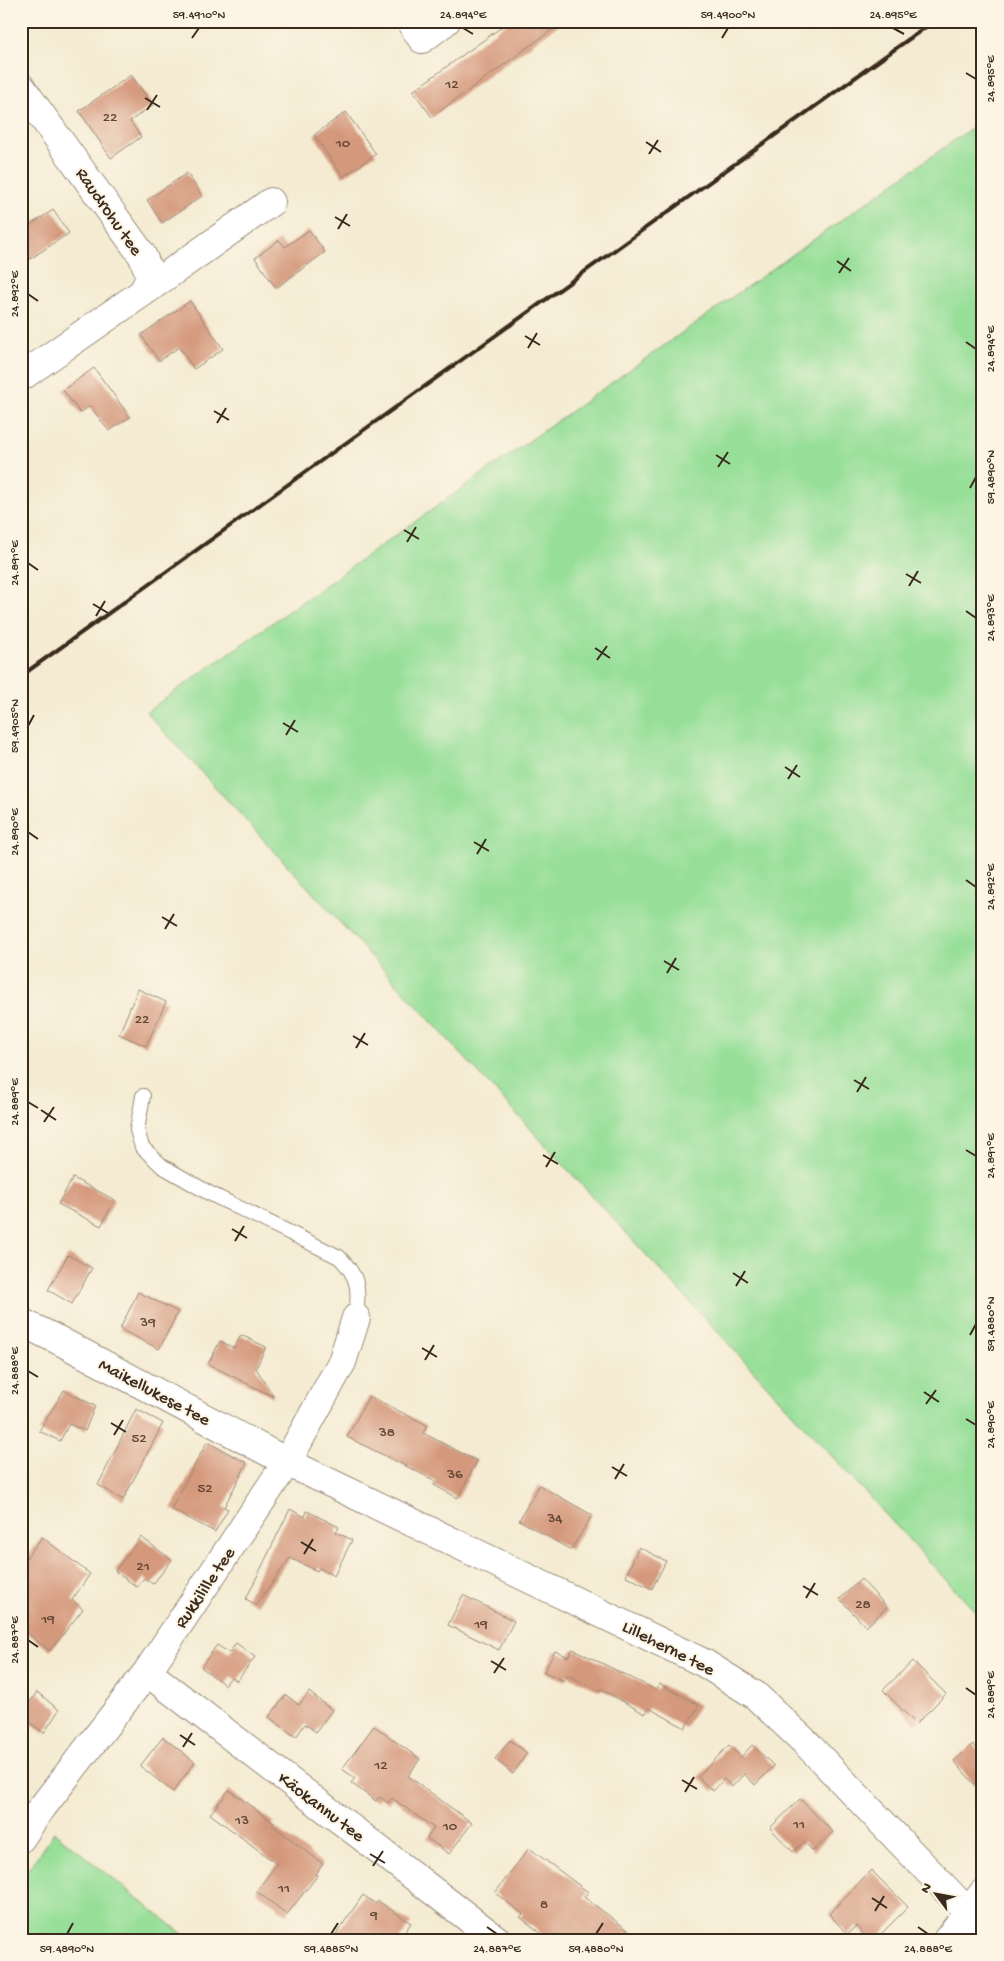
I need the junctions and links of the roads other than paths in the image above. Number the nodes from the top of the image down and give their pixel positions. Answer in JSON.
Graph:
{"nodes":[{"id":1,"x":410,"y":21,"type":"edge"},
{"id":2,"x":446,"y":21,"type":"edge"},
{"id":3,"x":21,"y":87,"type":"edge"},
{"id":4,"x":271,"y":202,"type":"dead end"},
{"id":5,"x":142,"y":293,"type":"junction"},
{"id":6,"x":21,"y":377,"type":"edge"},
{"id":7,"x":143,"y":1096,"type":"dead end"},
{"id":8,"x":356,"y":1318,"type":"joint"},
{"id":9,"x":21,"y":1322,"type":"edge"},
{"id":10,"x":287,"y":1462,"type":"junction"},
{"id":11,"x":147,"y":1672,"type":"junction"},
{"id":12,"x":21,"y":1838,"type":"edge"},
{"id":13,"x":978,"y":1911,"type":"edge"},
{"id":14,"x":497,"y":1940,"type":"edge"},
{"id":15,"x":946,"y":1940,"type":"edge"}],
"edges":[{"from":1,"to":2,"type":"street"},
{"from":3,"to":5,"type":"street","name":"Raudrohu tee"},
{"from":4,"to":5,"type":"street"},
{"from":5,"to":6,"type":"street"},
{"from":7,"to":8,"type":"lane"},
{"from":8,"to":10,"type":"street","name":"Rukkilille tee"},
{"from":9,"to":10,"type":"street","name":"Maikellukese tee"},
{"from":10,"to":11,"type":"street","name":"Rukkilille tee"},
{"from":10,"to":13,"type":"street","name":"Lilleherne tee"},
{"from":11,"to":12,"type":"street","name":"Rukkilille tee"},
{"from":11,"to":14,"type":"street","name":"Käokannu tee"},
{"from":13,"to":15,"type":"street"}]}
